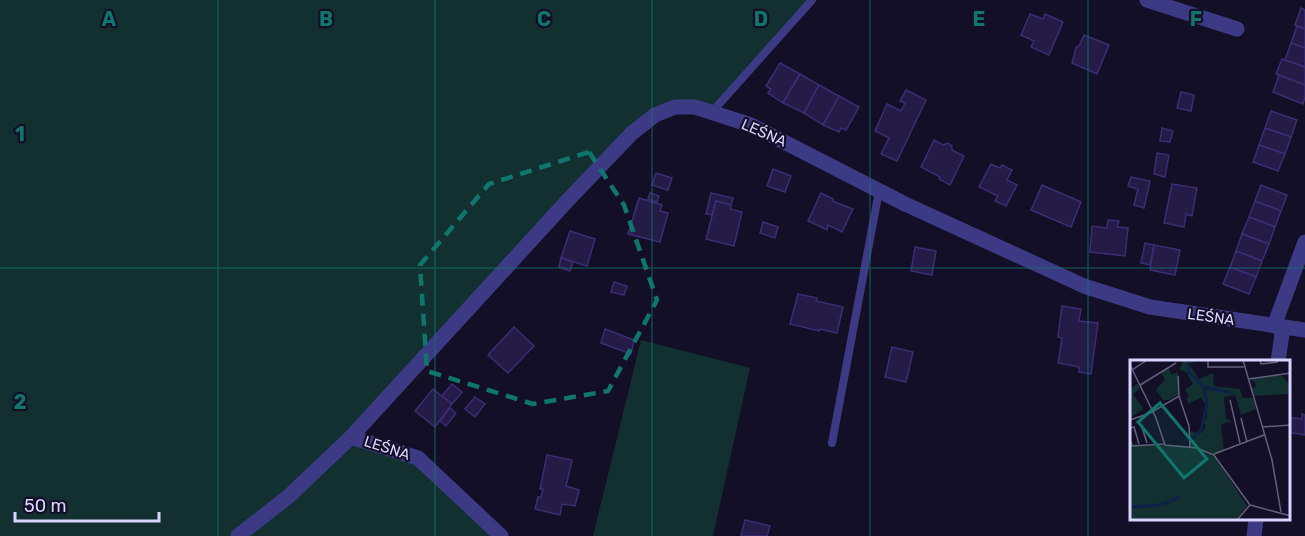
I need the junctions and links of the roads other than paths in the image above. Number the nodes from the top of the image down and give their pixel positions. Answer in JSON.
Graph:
{"nodes":[{"id":1,"x":812,"y":0,"type":"edge"},
{"id":2,"x":1147,"y":0,"type":"edge"},
{"id":3,"x":1237,"y":29,"type":"dead end"},
{"id":4,"x":712,"y":112,"type":"junction"},
{"id":5,"x":879,"y":191,"type":"junction"},
{"id":6,"x":1305,"y":242,"type":"edge"},
{"id":7,"x":1279,"y":326,"type":"junction"},
{"id":8,"x":1305,"y":330,"type":"edge"},
{"id":9,"x":1278,"y":360,"type":"edge"},
{"id":10,"x":351,"y":437,"type":"junction"},
{"id":11,"x":832,"y":443,"type":"dead end"},
{"id":12,"x":1256,"y":521,"type":"edge"},
{"id":13,"x":238,"y":536,"type":"edge"},
{"id":14,"x":501,"y":536,"type":"edge"},
{"id":15,"x":1254,"y":536,"type":"edge"}],
"edges":[{"from":1,"to":4,"type":"lane"},
{"from":2,"to":3,"type":"street"},
{"from":4,"to":5,"type":"street","name":"LEŚNA"},
{"from":4,"to":10,"type":"street","name":"LEŚNA"},
{"from":5,"to":7,"type":"street","name":"LEŚNA"},
{"from":5,"to":11,"type":"lane"},
{"from":6,"to":7,"type":"street"},
{"from":7,"to":8,"type":"street","name":"LEŚNA"},
{"from":7,"to":9,"type":"street"},
{"from":10,"to":13,"type":"street","name":"LEŚNA"},
{"from":10,"to":14,"type":"street","name":"LEŚNA"},
{"from":12,"to":15,"type":"street"}]}
